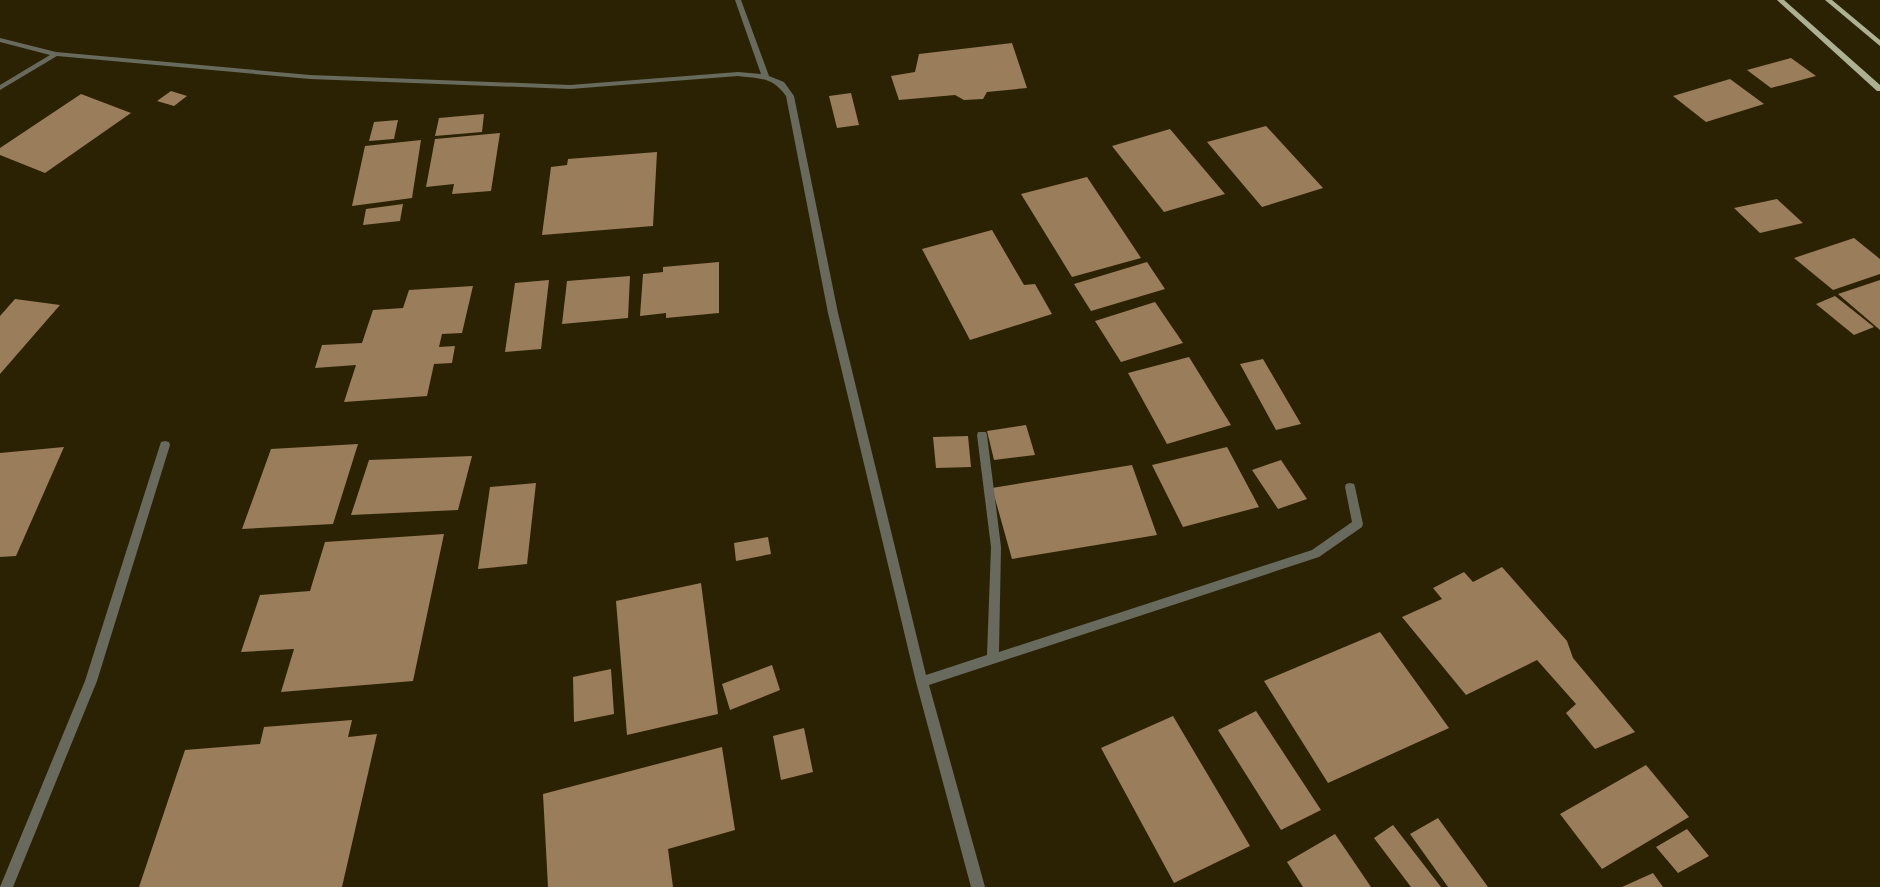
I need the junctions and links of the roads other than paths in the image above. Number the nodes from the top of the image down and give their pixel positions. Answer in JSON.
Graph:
{"nodes":[{"id":1,"x":738,"y":0,"type":"edge"},
{"id":2,"x":1780,"y":0,"type":"edge"},
{"id":3,"x":1828,"y":0,"type":"edge"},
{"id":4,"x":0,"y":40,"type":"edge"},
{"id":5,"x":1880,"y":44,"type":"edge"},
{"id":6,"x":56,"y":54,"type":"junction"},
{"id":7,"x":766,"y":77,"type":"junction"},
{"id":8,"x":0,"y":88,"type":"edge"},
{"id":9,"x":1880,"y":89,"type":"edge"},
{"id":10,"x":982,"y":435,"type":"dead end"},
{"id":11,"x":165,"y":445,"type":"dead end"},
{"id":12,"x":1350,"y":487,"type":"dead end"},
{"id":13,"x":993,"y":660,"type":"junction"},
{"id":14,"x":922,"y":682,"type":"junction"},
{"id":15,"x":6,"y":887,"type":"edge"},
{"id":16,"x":978,"y":887,"type":"edge"}],
"edges":[{"from":1,"to":7,"type":"street"},
{"from":2,"to":9,"type":"main road"},
{"from":3,"to":5,"type":"main road"},
{"from":4,"to":6,"type":"street"},
{"from":6,"to":7,"type":"street"},
{"from":6,"to":8,"type":"street"},
{"from":7,"to":14,"type":"street"},
{"from":10,"to":13,"type":"street"},
{"from":11,"to":15,"type":"street"},
{"from":12,"to":13,"type":"street"},
{"from":13,"to":14,"type":"street"},
{"from":14,"to":16,"type":"street"}]}
